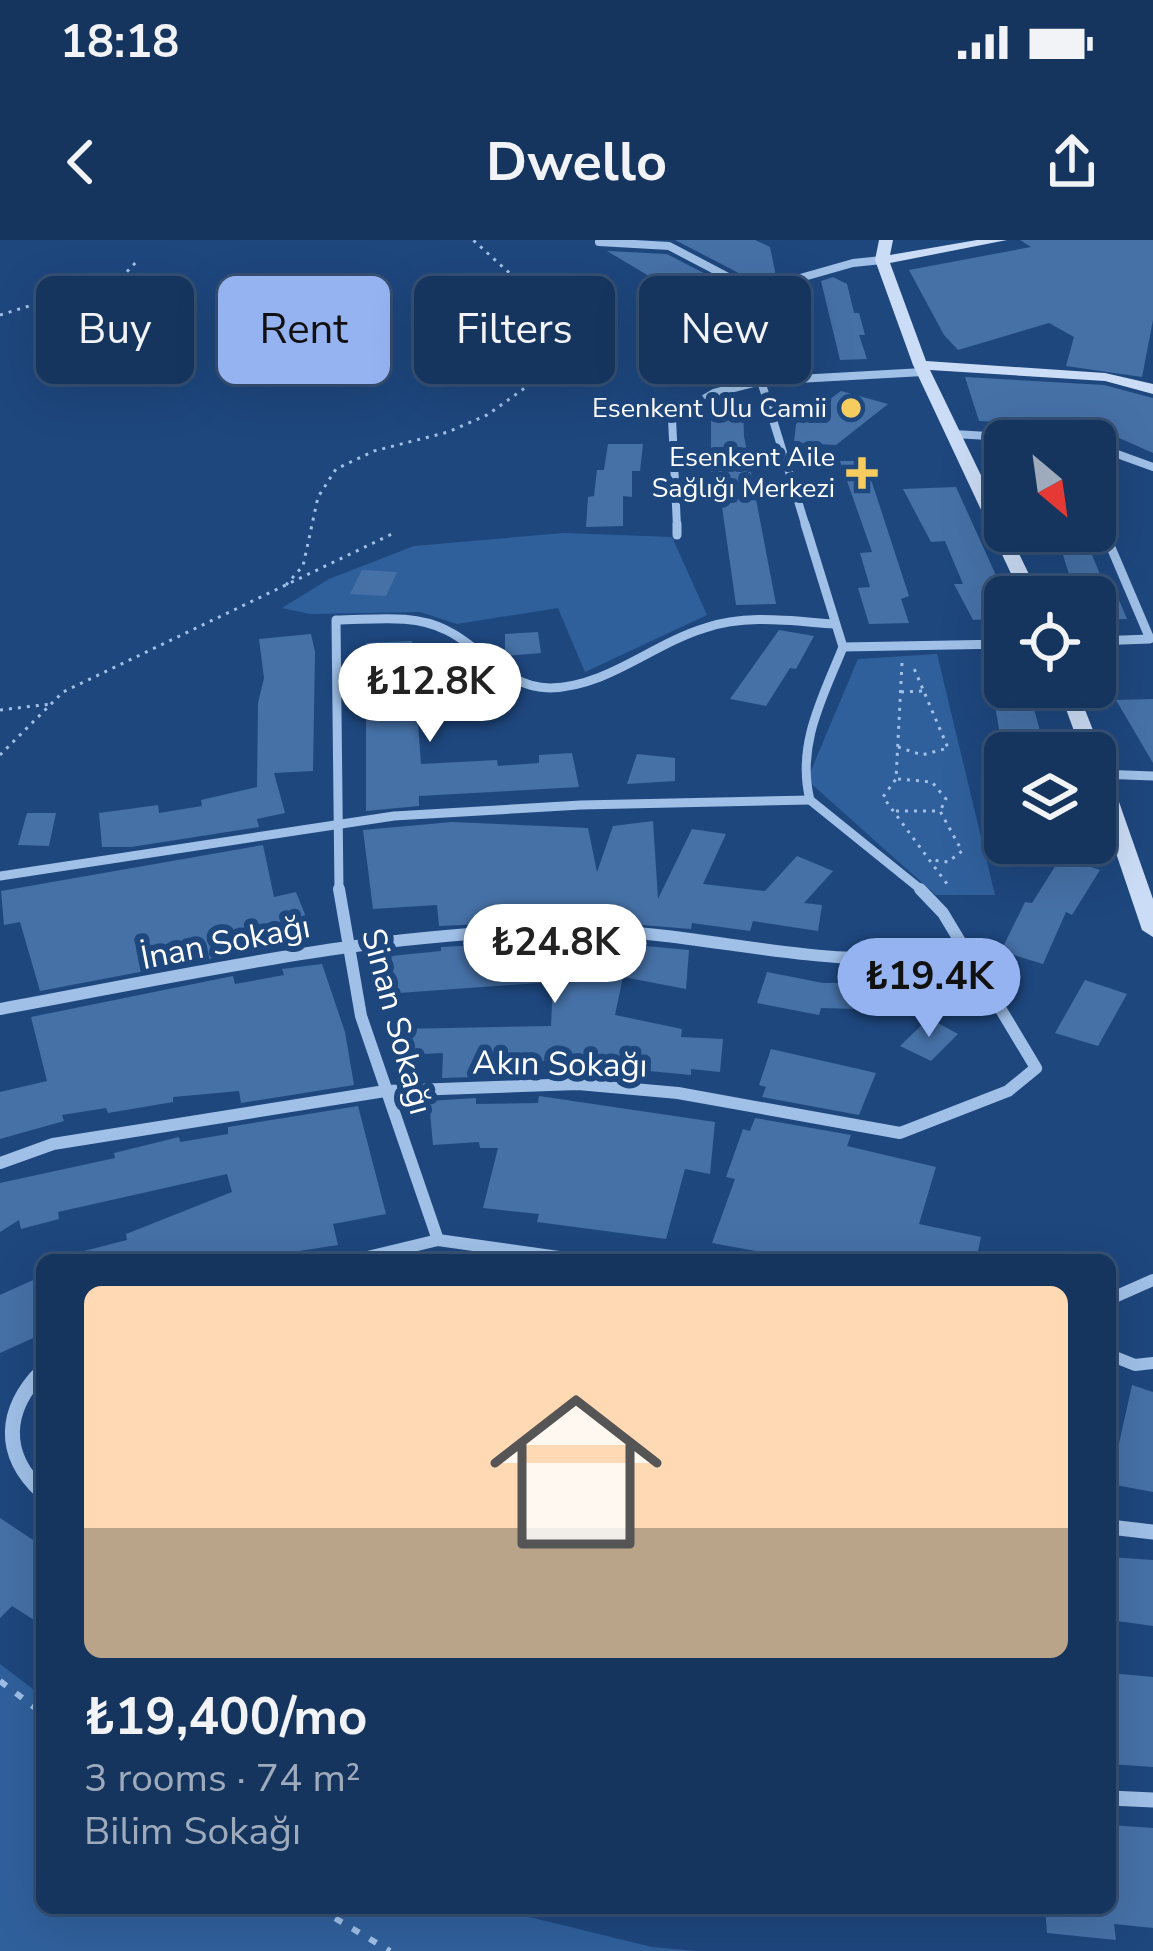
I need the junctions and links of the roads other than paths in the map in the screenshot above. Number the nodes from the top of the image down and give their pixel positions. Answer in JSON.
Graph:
{"nodes":[{"id":1,"x":886,"y":240,"type":"edge"},
{"id":2,"x":1000,"y":240,"type":"edge"},
{"id":3,"x":599,"y":242,"type":"edge"},
{"id":4,"x":882,"y":260,"type":"junction"},
{"id":5,"x":727,"y":276,"type":"edge"},
{"id":6,"x":806,"y":276,"type":"edge"},
{"id":7,"x":921,"y":369,"type":"junction"},
{"id":8,"x":811,"y":377,"type":"edge"},
{"id":9,"x":742,"y":384,"type":"edge"},
{"id":10,"x":762,"y":384,"type":"edge"},
{"id":11,"x":1153,"y":388,"type":"edge"},
{"id":12,"x":954,"y":434,"type":"junction"},
{"id":13,"x":984,"y":436,"type":"edge"},
{"id":14,"x":1116,"y":453,"type":"edge"},
{"id":15,"x":1149,"y":465,"type":"edge"},
{"id":16,"x":1153,"y":478,"type":"edge"},
{"id":17,"x":677,"y":535,"type":"dead end"},
{"id":18,"x":1114,"y":552,"type":"edge"},
{"id":19,"x":1021,"y":576,"type":"edge"},
{"id":20,"x":833,"y":623,"type":"junction"},
{"id":21,"x":1152,"y":639,"type":"edge"},
{"id":22,"x":1116,"y":640,"type":"edge"},
{"id":23,"x":984,"y":645,"type":"edge"},
{"id":24,"x":843,"y":647,"type":"junction"},
{"id":25,"x":1116,"y":768,"type":"edge"},
{"id":26,"x":1153,"y":776,"type":"edge"},
{"id":27,"x":810,"y":800,"type":"junction"},
{"id":28,"x":334,"y":823,"type":"junction"},
{"id":29,"x":1116,"y":823,"type":"edge"},
{"id":30,"x":0,"y":876,"type":"edge"},
{"id":31,"x":1153,"y":930,"type":"edge"},
{"id":32,"x":346,"y":946,"type":"junction"},
{"id":33,"x":962,"y":950,"type":"junction"},
{"id":34,"x":0,"y":1009,"type":"edge"},
{"id":35,"x":385,"y":1091,"type":"junction"},
{"id":36,"x":0,"y":1163,"type":"edge"},
{"id":37,"x":438,"y":1240,"type":"junction"},
{"id":38,"x":380,"y":1254,"type":"edge"},
{"id":39,"x":537,"y":1254,"type":"edge"},
{"id":40,"x":1153,"y":1280,"type":"edge"},
{"id":41,"x":1116,"y":1296,"type":"edge"},
{"id":42,"x":1116,"y":1357,"type":"edge"},
{"id":43,"x":1153,"y":1363,"type":"edge"},
{"id":44,"x":36,"y":1376,"type":"edge"},
{"id":45,"x":36,"y":1489,"type":"edge"},
{"id":46,"x":1116,"y":1528,"type":"edge"},
{"id":47,"x":1153,"y":1532,"type":"edge"},
{"id":48,"x":1116,"y":1798,"type":"edge"},
{"id":49,"x":1153,"y":1800,"type":"edge"}],
"edges":[{"from":1,"to":4,"type":"street"},
{"from":2,"to":4,"type":"street"},
{"from":3,"to":5,"type":"street"},
{"from":4,"to":6,"type":"street"},
{"from":4,"to":7,"type":"street"},
{"from":7,"to":8,"type":"street"},
{"from":7,"to":11,"type":"street"},
{"from":7,"to":12,"type":"street"},
{"from":9,"to":17,"type":"street"},
{"from":10,"to":20,"type":"street"},
{"from":12,"to":13,"type":"street"},
{"from":12,"to":19,"type":"street"},
{"from":14,"to":15,"type":"street"},
{"from":15,"to":16,"type":"street"},
{"from":18,"to":21,"type":"street"},
{"from":20,"to":24,"type":"street"},
{"from":20,"to":28,"type":"street","name":"Sinan Sokağı"},
{"from":21,"to":22,"type":"street"},
{"from":23,"to":24,"type":"street"},
{"from":24,"to":27,"type":"street"},
{"from":25,"to":26,"type":"street"},
{"from":27,"to":28,"type":"street"},
{"from":27,"to":33,"type":"street"},
{"from":28,"to":30,"type":"street"},
{"from":28,"to":32,"type":"street","name":"Sinan Sokağı"},
{"from":29,"to":31,"type":"street"},
{"from":32,"to":33,"type":"street","name":"İnan Sokağı"},
{"from":32,"to":34,"type":"street","name":"İnan Sokağı"},
{"from":32,"to":35,"type":"street","name":"Sinan Sokağı"},
{"from":33,"to":35,"type":"street","name":"Akın Sokağı"},
{"from":35,"to":36,"type":"street","name":"Akın Sokağı"},
{"from":35,"to":37,"type":"street","name":"Sinan Sokağı"},
{"from":37,"to":38,"type":"street"},
{"from":37,"to":39,"type":"street"},
{"from":40,"to":41,"type":"street"},
{"from":42,"to":43,"type":"lane"},
{"from":44,"to":45,"type":"street"},
{"from":46,"to":47,"type":"street"},
{"from":48,"to":49,"type":"street"}]}
